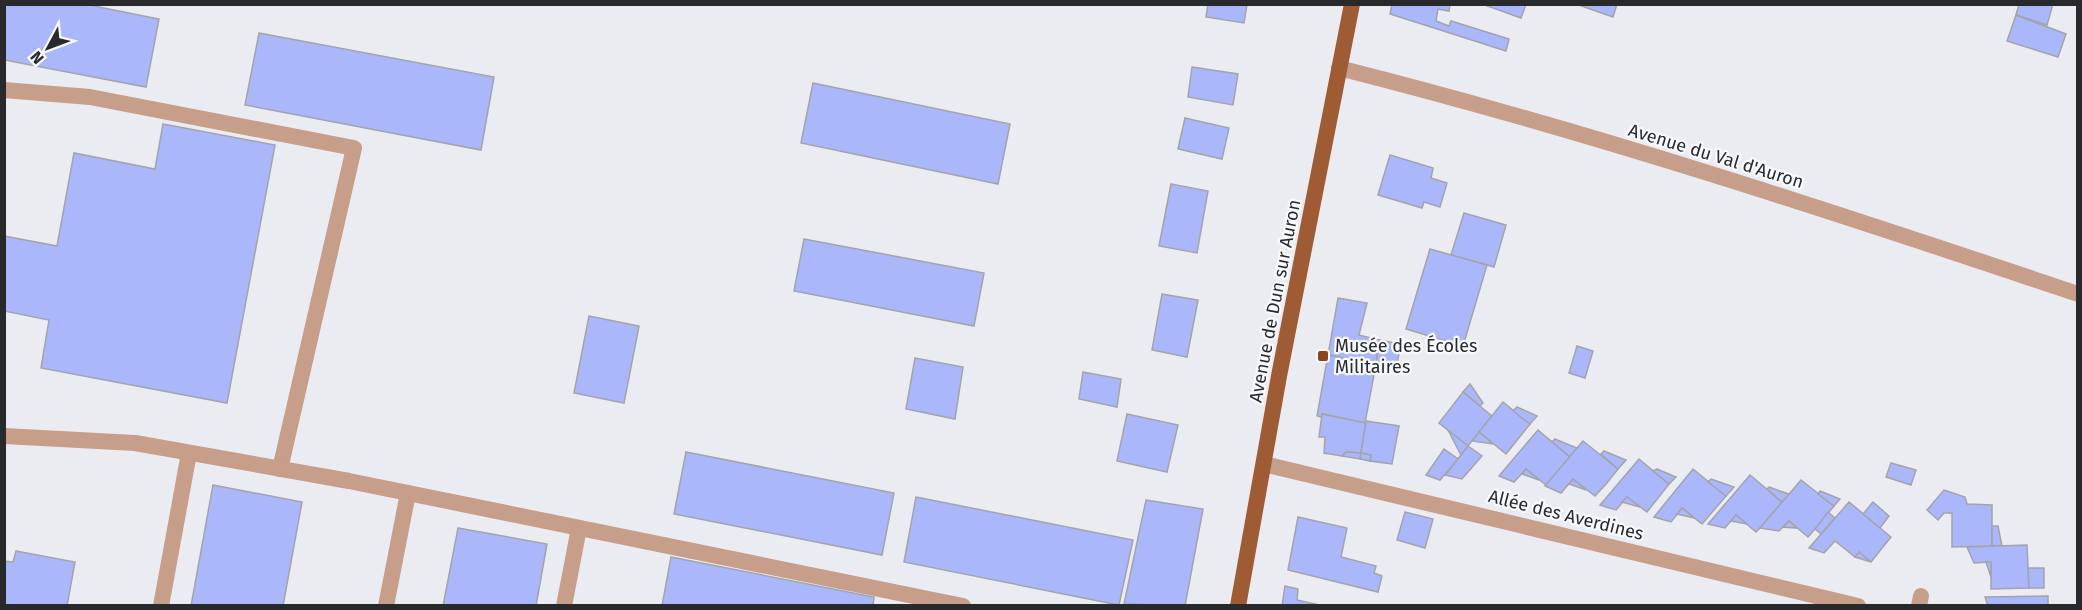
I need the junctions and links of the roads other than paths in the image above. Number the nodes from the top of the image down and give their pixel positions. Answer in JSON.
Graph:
{"nodes":[{"id":1,"x":1352,"y":4,"type":"edge"},
{"id":2,"x":1339,"y":68,"type":"junction"},
{"id":3,"x":4,"y":90,"type":"edge"},
{"id":4,"x":2078,"y":294,"type":"edge"},
{"id":5,"x":4,"y":435,"type":"edge"},
{"id":6,"x":189,"y":453,"type":"junction"},
{"id":7,"x":1264,"y":464,"type":"junction"},
{"id":8,"x":280,"y":469,"type":"junction"},
{"id":9,"x":408,"y":493,"type":"junction"},
{"id":10,"x":579,"y":528,"type":"junction"},
{"id":11,"x":907,"y":600,"type":"edge"},
{"id":12,"x":161,"y":606,"type":"edge"},
{"id":13,"x":386,"y":606,"type":"edge"},
{"id":14,"x":564,"y":606,"type":"edge"},
{"id":15,"x":963,"y":606,"type":"edge"},
{"id":16,"x":1238,"y":606,"type":"edge"},
{"id":17,"x":1858,"y":606,"type":"edge"}],
"edges":[{"from":1,"to":2,"type":"main road","name":"Avenue de Dun sur Auron"},
{"from":2,"to":4,"type":"street","name":"Avenue du Val d'Auron"},
{"from":2,"to":7,"type":"main road","name":"Avenue de Dun sur Auron"},
{"from":3,"to":8,"type":"street"},
{"from":5,"to":6,"type":"street"},
{"from":6,"to":8,"type":"street"},
{"from":6,"to":12,"type":"street"},
{"from":7,"to":16,"type":"main road","name":"Avenue de Dun sur Auron"},
{"from":7,"to":17,"type":"street","name":"Allée des Averdines"},
{"from":8,"to":9,"type":"street"},
{"from":9,"to":10,"type":"street"},
{"from":9,"to":13,"type":"street"},
{"from":10,"to":11,"type":"street"},
{"from":10,"to":14,"type":"street"},
{"from":11,"to":15,"type":"street"}]}
